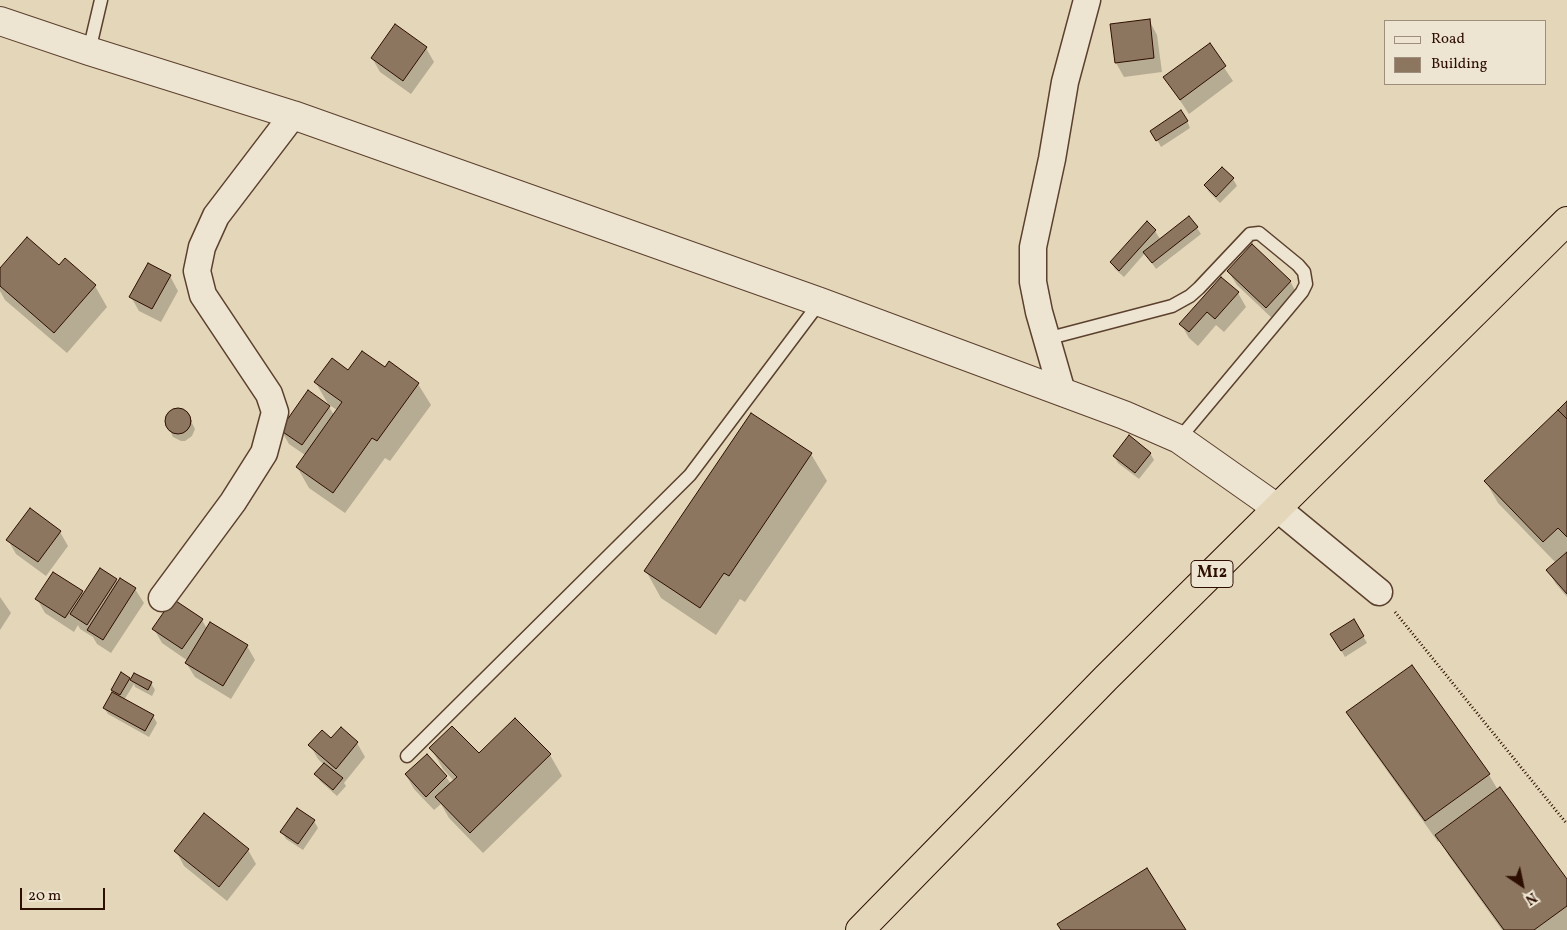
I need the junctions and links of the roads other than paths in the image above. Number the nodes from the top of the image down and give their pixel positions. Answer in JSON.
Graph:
{"nodes":[{"id":1,"x":101,"y":0,"type":"edge"},
{"id":2,"x":1087,"y":0,"type":"edge"},
{"id":3,"x":0,"y":21,"type":"edge"},
{"id":4,"x":89,"y":52,"type":"junction"},
{"id":5,"x":293,"y":115,"type":"junction"},
{"id":6,"x":1567,"y":222,"type":"edge"},
{"id":7,"x":820,"y":302,"type":"junction"},
{"id":8,"x":1046,"y":339,"type":"junction"},
{"id":9,"x":1062,"y":392,"type":"junction"},
{"id":10,"x":1179,"y":439,"type":"junction"},
{"id":11,"x":1278,"y":508,"type":"junction"},
{"id":12,"x":1379,"y":592,"type":"road end"},
{"id":13,"x":162,"y":598,"type":"dead end"},
{"id":14,"x":407,"y":756,"type":"dead end"},
{"id":15,"x":860,"y":930,"type":"edge"}],
"edges":[{"from":1,"to":4,"type":"lane"},
{"from":2,"to":8,"type":"street"},
{"from":3,"to":4,"type":"street"},
{"from":4,"to":5,"type":"street"},
{"from":5,"to":7,"type":"street"},
{"from":5,"to":13,"type":"street"},
{"from":6,"to":11,"type":"highway","number":"M12"},
{"from":7,"to":9,"type":"street"},
{"from":7,"to":14,"type":"lane"},
{"from":8,"to":9,"type":"street"},
{"from":8,"to":10,"type":"lane"},
{"from":9,"to":10,"type":"street"},
{"from":10,"to":11,"type":"street"},
{"from":11,"to":12,"type":"street"},
{"from":11,"to":15,"type":"highway","number":"M12"}]}
